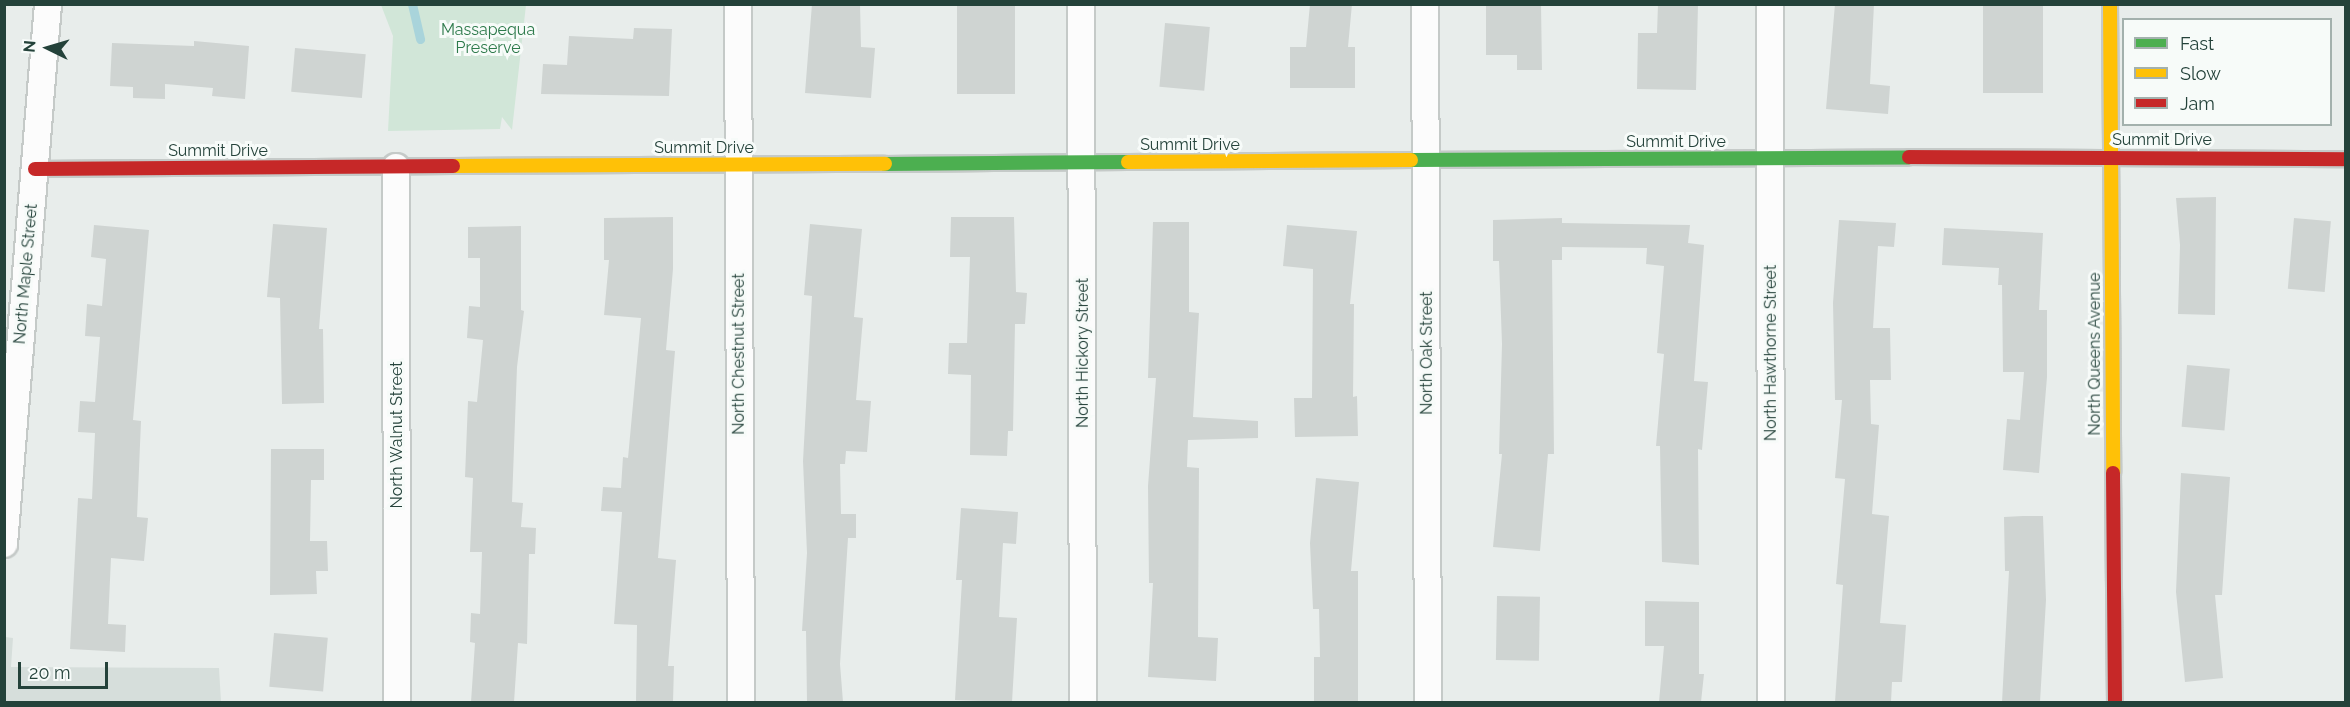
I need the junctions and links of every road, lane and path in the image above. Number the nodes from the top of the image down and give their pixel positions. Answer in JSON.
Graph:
{"nodes":[{"id":1,"x":48,"y":4,"type":"edge"},
{"id":2,"x":738,"y":4,"type":"edge"},
{"id":3,"x":1082,"y":4,"type":"edge"},
{"id":4,"x":1425,"y":4,"type":"edge"},
{"id":5,"x":1770,"y":4,"type":"edge"},
{"id":6,"x":2110,"y":4,"type":"edge"},
{"id":7,"x":2110,"y":156,"type":"junction"},
{"id":8,"x":1771,"y":158,"type":"junction"},
{"id":9,"x":2346,"y":159,"type":"edge"},
{"id":10,"x":1426,"y":160,"type":"junction"},
{"id":11,"x":1082,"y":162,"type":"junction"},
{"id":12,"x":738,"y":164,"type":"junction"},
{"id":13,"x":396,"y":167,"type":"junction"},
{"id":14,"x":35,"y":168,"type":"junction"},
{"id":15,"x":4,"y":544,"type":"edge"},
{"id":16,"x":397,"y":702,"type":"edge"},
{"id":17,"x":741,"y":702,"type":"edge"},
{"id":18,"x":1083,"y":702,"type":"edge"},
{"id":19,"x":1428,"y":702,"type":"edge"},
{"id":20,"x":1771,"y":702,"type":"edge"},
{"id":21,"x":2115,"y":702,"type":"edge"}],
"edges":[{"from":1,"to":14,"type":"street","name":"North Maple Street"},
{"from":2,"to":12,"type":"street","name":"North Chestnut Street"},
{"from":3,"to":11,"type":"street","name":"North Hickory Street"},
{"from":4,"to":10,"type":"street","name":"North Oak Street"},
{"from":5,"to":8,"type":"street","name":"North Hawthorne Street"},
{"from":6,"to":7,"type":"street","name":"North Queens Avenue"},
{"from":7,"to":8,"type":"street","name":"Summit Drive"},
{"from":7,"to":9,"type":"street","name":"Summit Drive"},
{"from":7,"to":21,"type":"street","name":"North Queens Avenue"},
{"from":8,"to":10,"type":"street","name":"Summit Drive"},
{"from":8,"to":20,"type":"street","name":"North Hawthorne Street"},
{"from":10,"to":11,"type":"street","name":"Summit Drive"},
{"from":10,"to":19,"type":"street","name":"North Oak Street"},
{"from":11,"to":12,"type":"street","name":"Summit Drive"},
{"from":11,"to":18,"type":"street","name":"North Hickory Street"},
{"from":12,"to":13,"type":"street","name":"Summit Drive"},
{"from":12,"to":17,"type":"street","name":"North Chestnut Street"},
{"from":13,"to":14,"type":"street","name":"Summit Drive"},
{"from":13,"to":16,"type":"street","name":"North Walnut Street"},
{"from":14,"to":15,"type":"street","name":"North Maple Street"}]}
